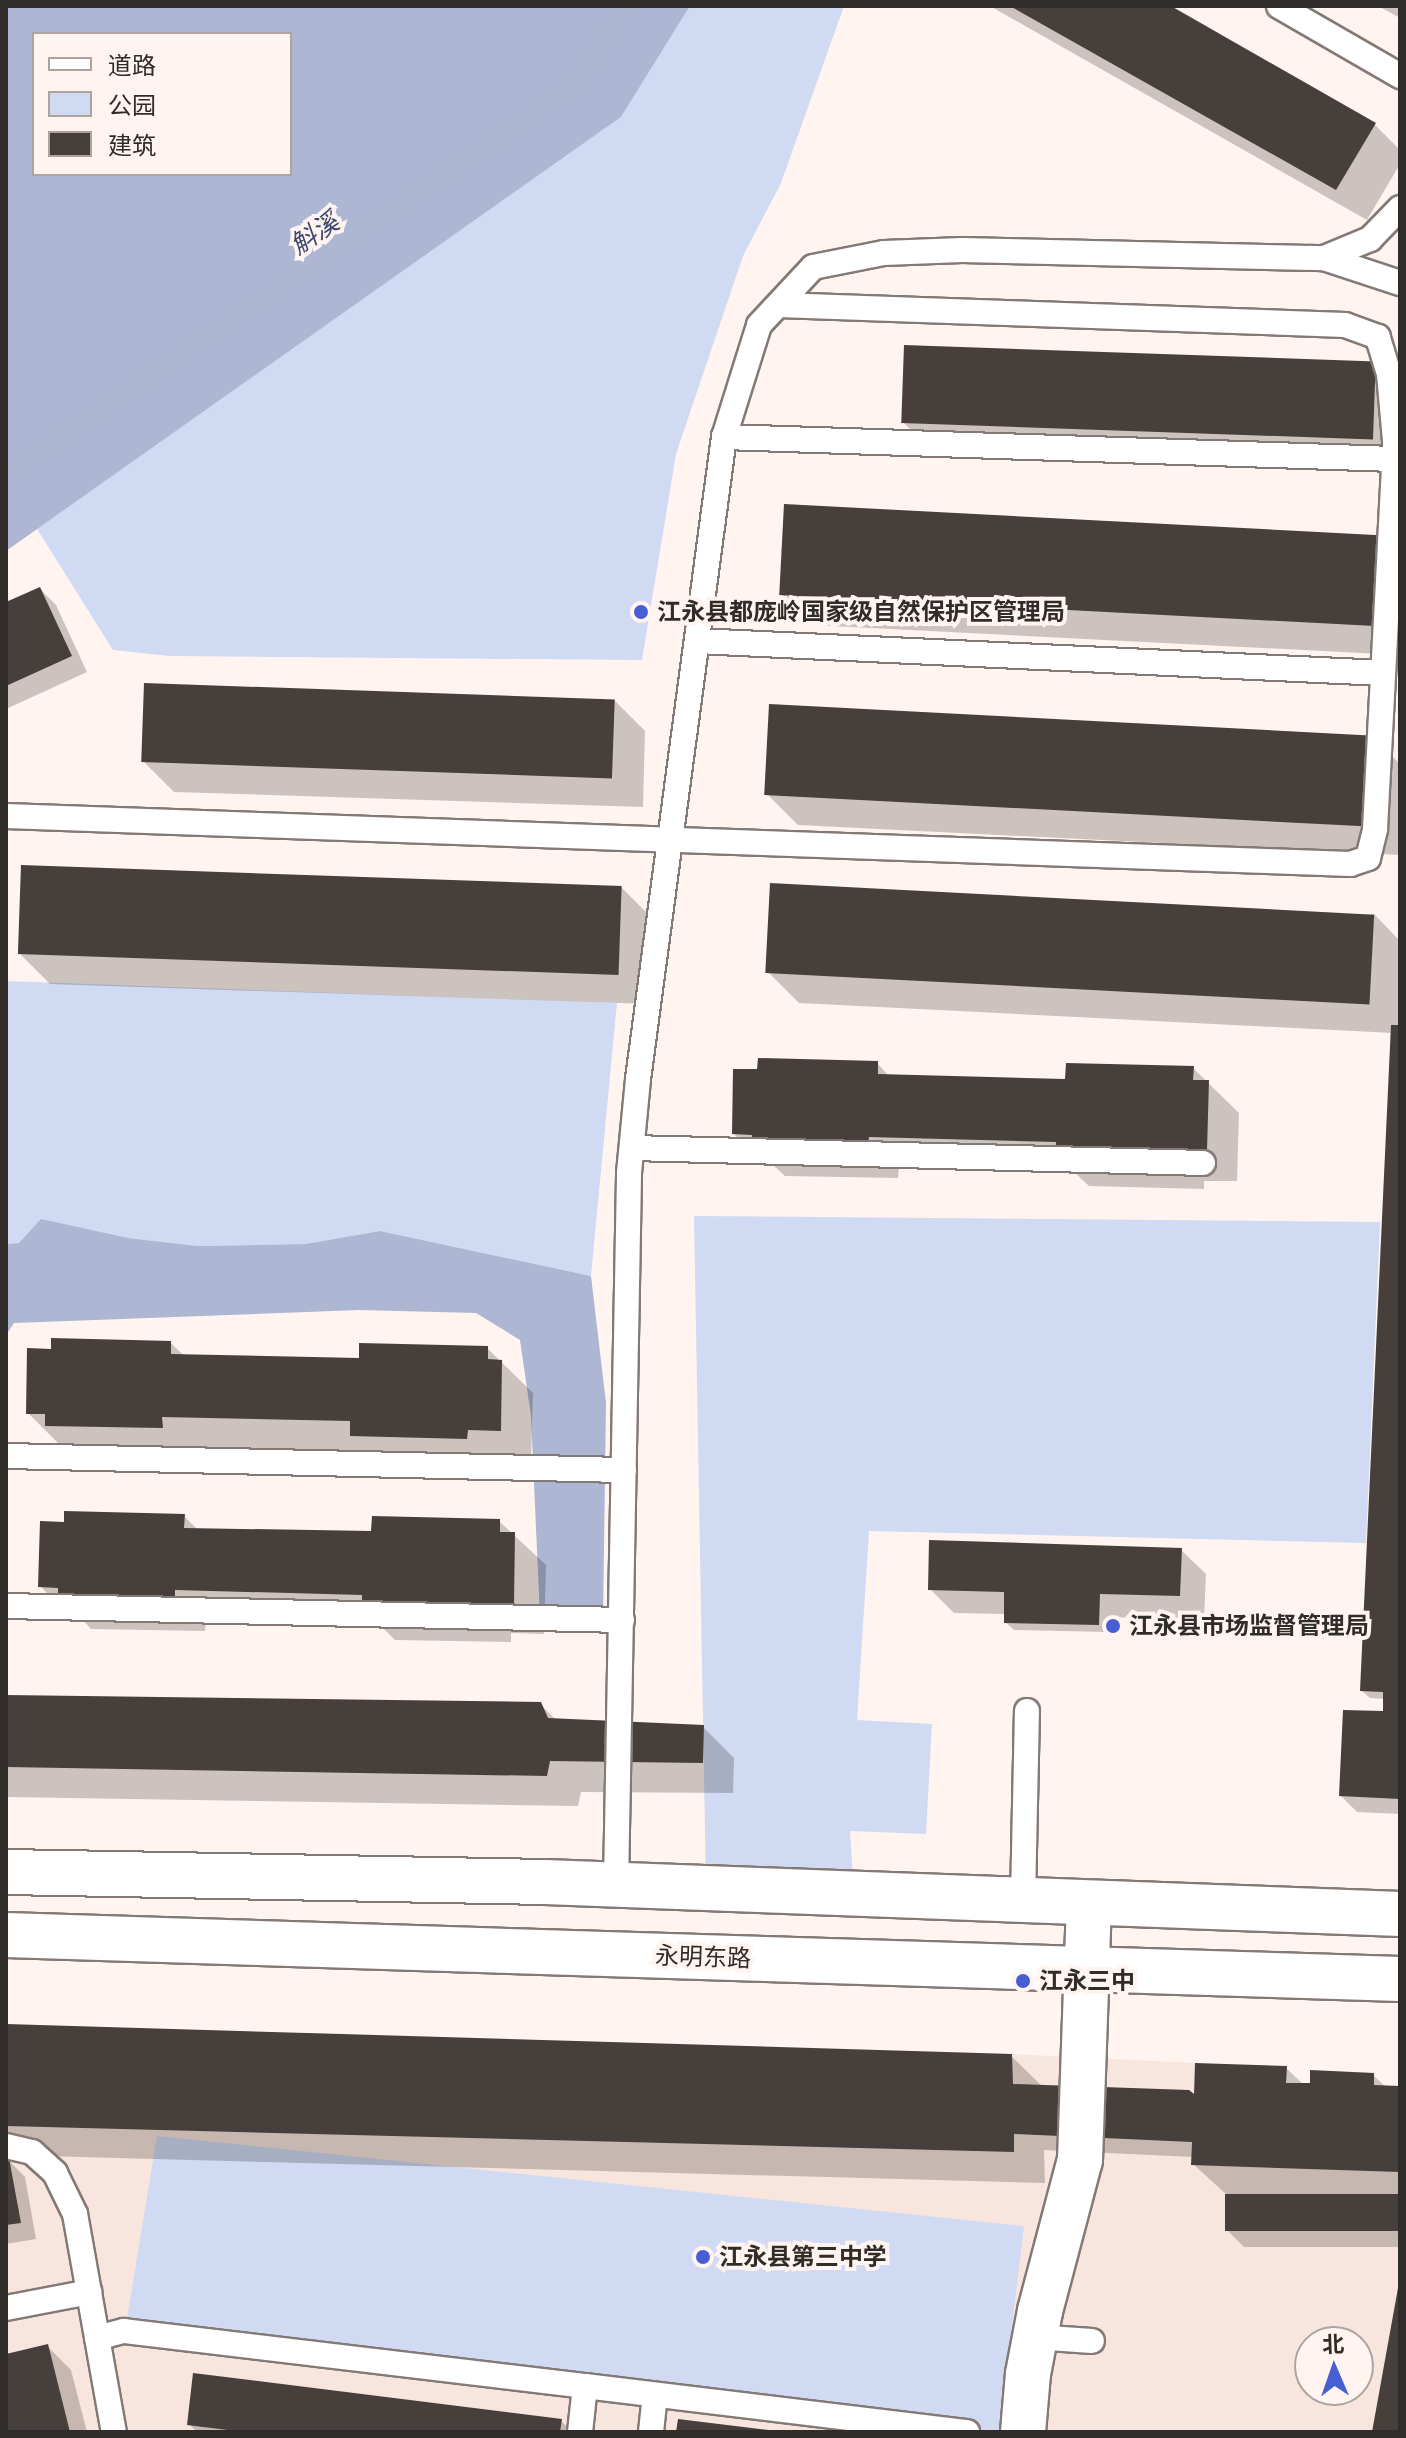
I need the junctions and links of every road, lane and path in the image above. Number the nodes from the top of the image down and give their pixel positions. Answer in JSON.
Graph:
{"nodes":[{"id":1,"x":1279,"y":6,"type":"edge"},
{"id":2,"x":1400,"y":76,"type":"edge"},
{"id":3,"x":1400,"y":208,"type":"edge"},
{"id":4,"x":1324,"y":258,"type":"junction"},
{"id":5,"x":1400,"y":283,"type":"edge"},
{"id":6,"x":778,"y":305,"type":"junction"},
{"id":7,"x":724,"y":437,"type":"junction"},
{"id":8,"x":1394,"y":459,"type":"junction"},
{"id":9,"x":697,"y":641,"type":"junction"},
{"id":10,"x":1383,"y":673,"type":"junction"},
{"id":11,"x":6,"y":816,"type":"edge"},
{"id":12,"x":670,"y":840,"type":"junction"},
{"id":13,"x":632,"y":1148,"type":"junction"},
{"id":14,"x":1203,"y":1163,"type":"dead end"},
{"id":15,"x":6,"y":1456,"type":"edge"},
{"id":16,"x":624,"y":1470,"type":"junction"},
{"id":17,"x":6,"y":1606,"type":"edge"},
{"id":18,"x":622,"y":1620,"type":"junction"},
{"id":19,"x":1027,"y":1711,"type":"dead end"},
{"id":20,"x":6,"y":1872,"type":"edge"},
{"id":21,"x":616,"y":1885,"type":"junction"},
{"id":22,"x":1023,"y":1900,"type":"junction"},
{"id":23,"x":1089,"y":1903,"type":"junction"},
{"id":24,"x":1400,"y":1914,"type":"edge"},
{"id":25,"x":6,"y":1935,"type":"edge"},
{"id":26,"x":1087,"y":1969,"type":"junction"},
{"id":27,"x":1400,"y":1979,"type":"edge"},
{"id":28,"x":6,"y":2146,"type":"edge"},
{"id":29,"x":89,"y":2292,"type":"junction"},
{"id":30,"x":6,"y":2308,"type":"edge"},
{"id":31,"x":1034,"y":2337,"type":"junction"},
{"id":32,"x":97,"y":2338,"type":"junction"},
{"id":33,"x":1092,"y":2341,"type":"dead end"},
{"id":34,"x":585,"y":2386,"type":"junction"},
{"id":35,"x":655,"y":2395,"type":"junction"},
{"id":36,"x":114,"y":2432,"type":"edge"},
{"id":37,"x":580,"y":2432,"type":"edge"},
{"id":38,"x":651,"y":2432,"type":"edge"},
{"id":39,"x":967,"y":2432,"type":"edge"},
{"id":40,"x":1023,"y":2432,"type":"edge"}],
"edges":[{"from":1,"to":2,"type":"lane"},
{"from":3,"to":4,"type":"lane"},
{"from":4,"to":5,"type":"lane"},
{"from":4,"to":6,"type":"lane"},
{"from":6,"to":7,"type":"lane"},
{"from":6,"to":8,"type":"lane"},
{"from":7,"to":8,"type":"lane"},
{"from":7,"to":9,"type":"lane"},
{"from":8,"to":10,"type":"lane"},
{"from":9,"to":10,"type":"lane"},
{"from":9,"to":12,"type":"lane"},
{"from":10,"to":12,"type":"lane"},
{"from":11,"to":12,"type":"lane"},
{"from":12,"to":13,"type":"lane"},
{"from":13,"to":14,"type":"lane"},
{"from":13,"to":16,"type":"lane"},
{"from":15,"to":16,"type":"lane"},
{"from":16,"to":18,"type":"lane"},
{"from":17,"to":18,"type":"lane"},
{"from":18,"to":21,"type":"lane"},
{"from":19,"to":22,"type":"lane"},
{"from":20,"to":21,"type":"main road"},
{"from":21,"to":22,"type":"main road"},
{"from":22,"to":23,"type":"main road"},
{"from":23,"to":24,"type":"main road"},
{"from":23,"to":26,"type":"main road"},
{"from":25,"to":26,"type":"main road","name":"永明东路"},
{"from":26,"to":27,"type":"main road","name":"永明东路"},
{"from":26,"to":31,"type":"main road"},
{"from":28,"to":29,"type":"lane"},
{"from":29,"to":30,"type":"lane"},
{"from":29,"to":32,"type":"lane"},
{"from":31,"to":33,"type":"lane"},
{"from":31,"to":40,"type":"main road"},
{"from":32,"to":34,"type":"lane"},
{"from":32,"to":36,"type":"lane"},
{"from":34,"to":35,"type":"lane"},
{"from":34,"to":37,"type":"lane"},
{"from":35,"to":38,"type":"lane"},
{"from":35,"to":39,"type":"lane"}]}
